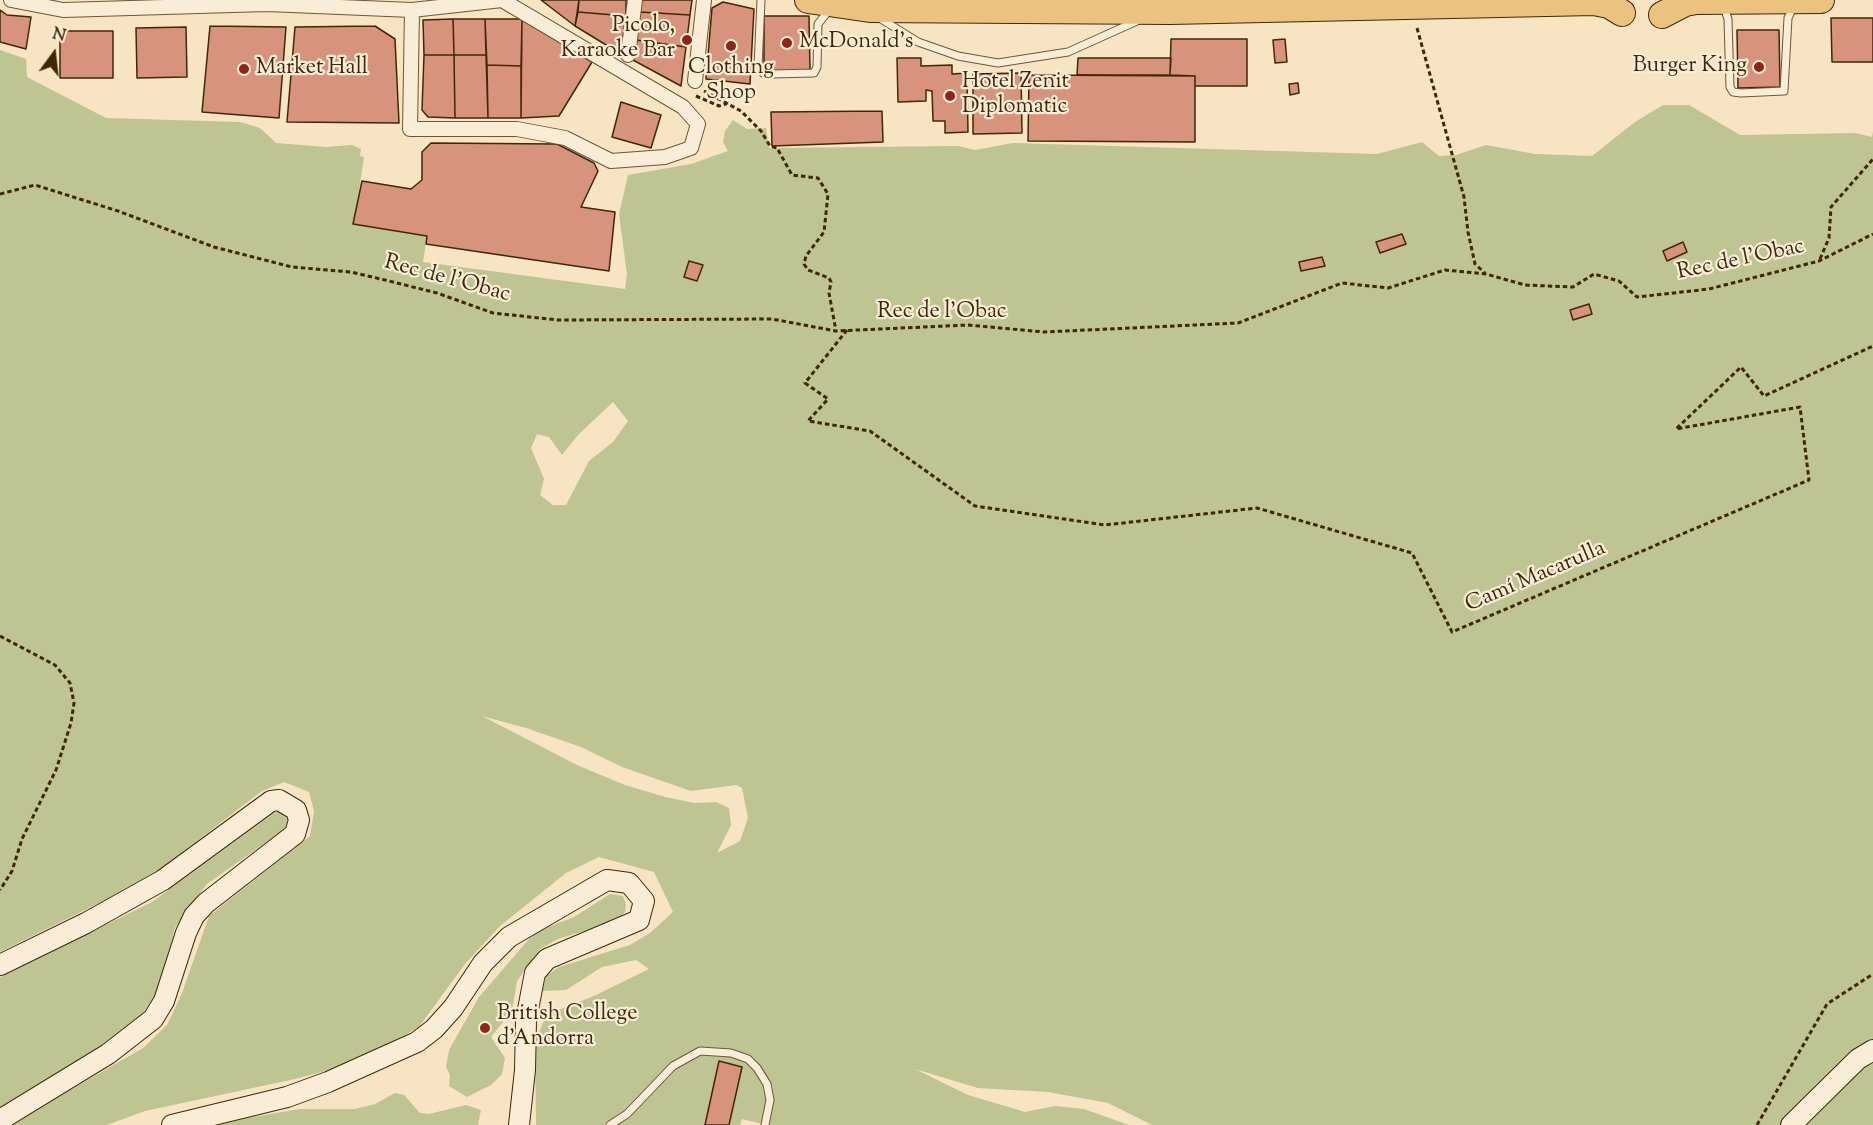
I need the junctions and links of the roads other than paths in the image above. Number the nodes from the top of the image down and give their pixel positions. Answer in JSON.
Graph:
{"nodes":[{"id":1,"x":12,"y":0,"type":"edge"},
{"id":2,"x":502,"y":0,"type":"edge"},
{"id":3,"x":635,"y":0,"type":"edge"},
{"id":4,"x":704,"y":0,"type":"edge"},
{"id":5,"x":761,"y":0,"type":"edge"},
{"id":6,"x":808,"y":0,"type":"edge"},
{"id":7,"x":1799,"y":0,"type":"edge"},
{"id":8,"x":1821,"y":0,"type":"edge"},
{"id":9,"x":1715,"y":1,"type":"edge"},
{"id":10,"x":203,"y":4,"type":"edge"},
{"id":11,"x":840,"y":6,"type":"junction"},
{"id":12,"x":1618,"y":6,"type":"edge"},
{"id":13,"x":1668,"y":7,"type":"edge"},
{"id":14,"x":870,"y":9,"type":"junction"},
{"id":15,"x":412,"y":10,"type":"junction"},
{"id":16,"x":1170,"y":11,"type":"junction"},
{"id":17,"x":628,"y":56,"type":"dead end"},
{"id":18,"x":695,"y":81,"type":"road end"},
{"id":19,"x":0,"y":965,"type":"edge"},
{"id":20,"x":1873,"y":1050,"type":"edge"},
{"id":21,"x":0,"y":1120,"type":"edge"},
{"id":22,"x":172,"y":1125,"type":"edge"},
{"id":23,"x":519,"y":1125,"type":"edge"},
{"id":24,"x":610,"y":1125,"type":"edge"},
{"id":25,"x":765,"y":1125,"type":"edge"},
{"id":26,"x":1791,"y":1125,"type":"edge"}],
"edges":[{"from":1,"to":10,"type":"street"},
{"from":2,"to":15,"type":"street"},
{"from":2,"to":15,"type":"street"},
{"from":3,"to":17,"type":"street"},
{"from":4,"to":18,"type":"street"},
{"from":5,"to":11,"type":"lane"},
{"from":6,"to":11,"type":"highway"},
{"from":7,"to":8,"type":"highway"},
{"from":7,"to":9,"type":"highway"},
{"from":7,"to":9,"type":"lane"},
{"from":9,"to":13,"type":"highway"},
{"from":10,"to":15,"type":"street"},
{"from":11,"to":14,"type":"highway"},
{"from":12,"to":13,"type":"highway"},
{"from":12,"to":16,"type":"highway"},
{"from":14,"to":16,"type":"highway"},
{"from":14,"to":16,"type":"lane"},
{"from":19,"to":21,"type":"main road"},
{"from":20,"to":26,"type":"main road"},
{"from":22,"to":23,"type":"main road"},
{"from":24,"to":25,"type":"lane"}]}
